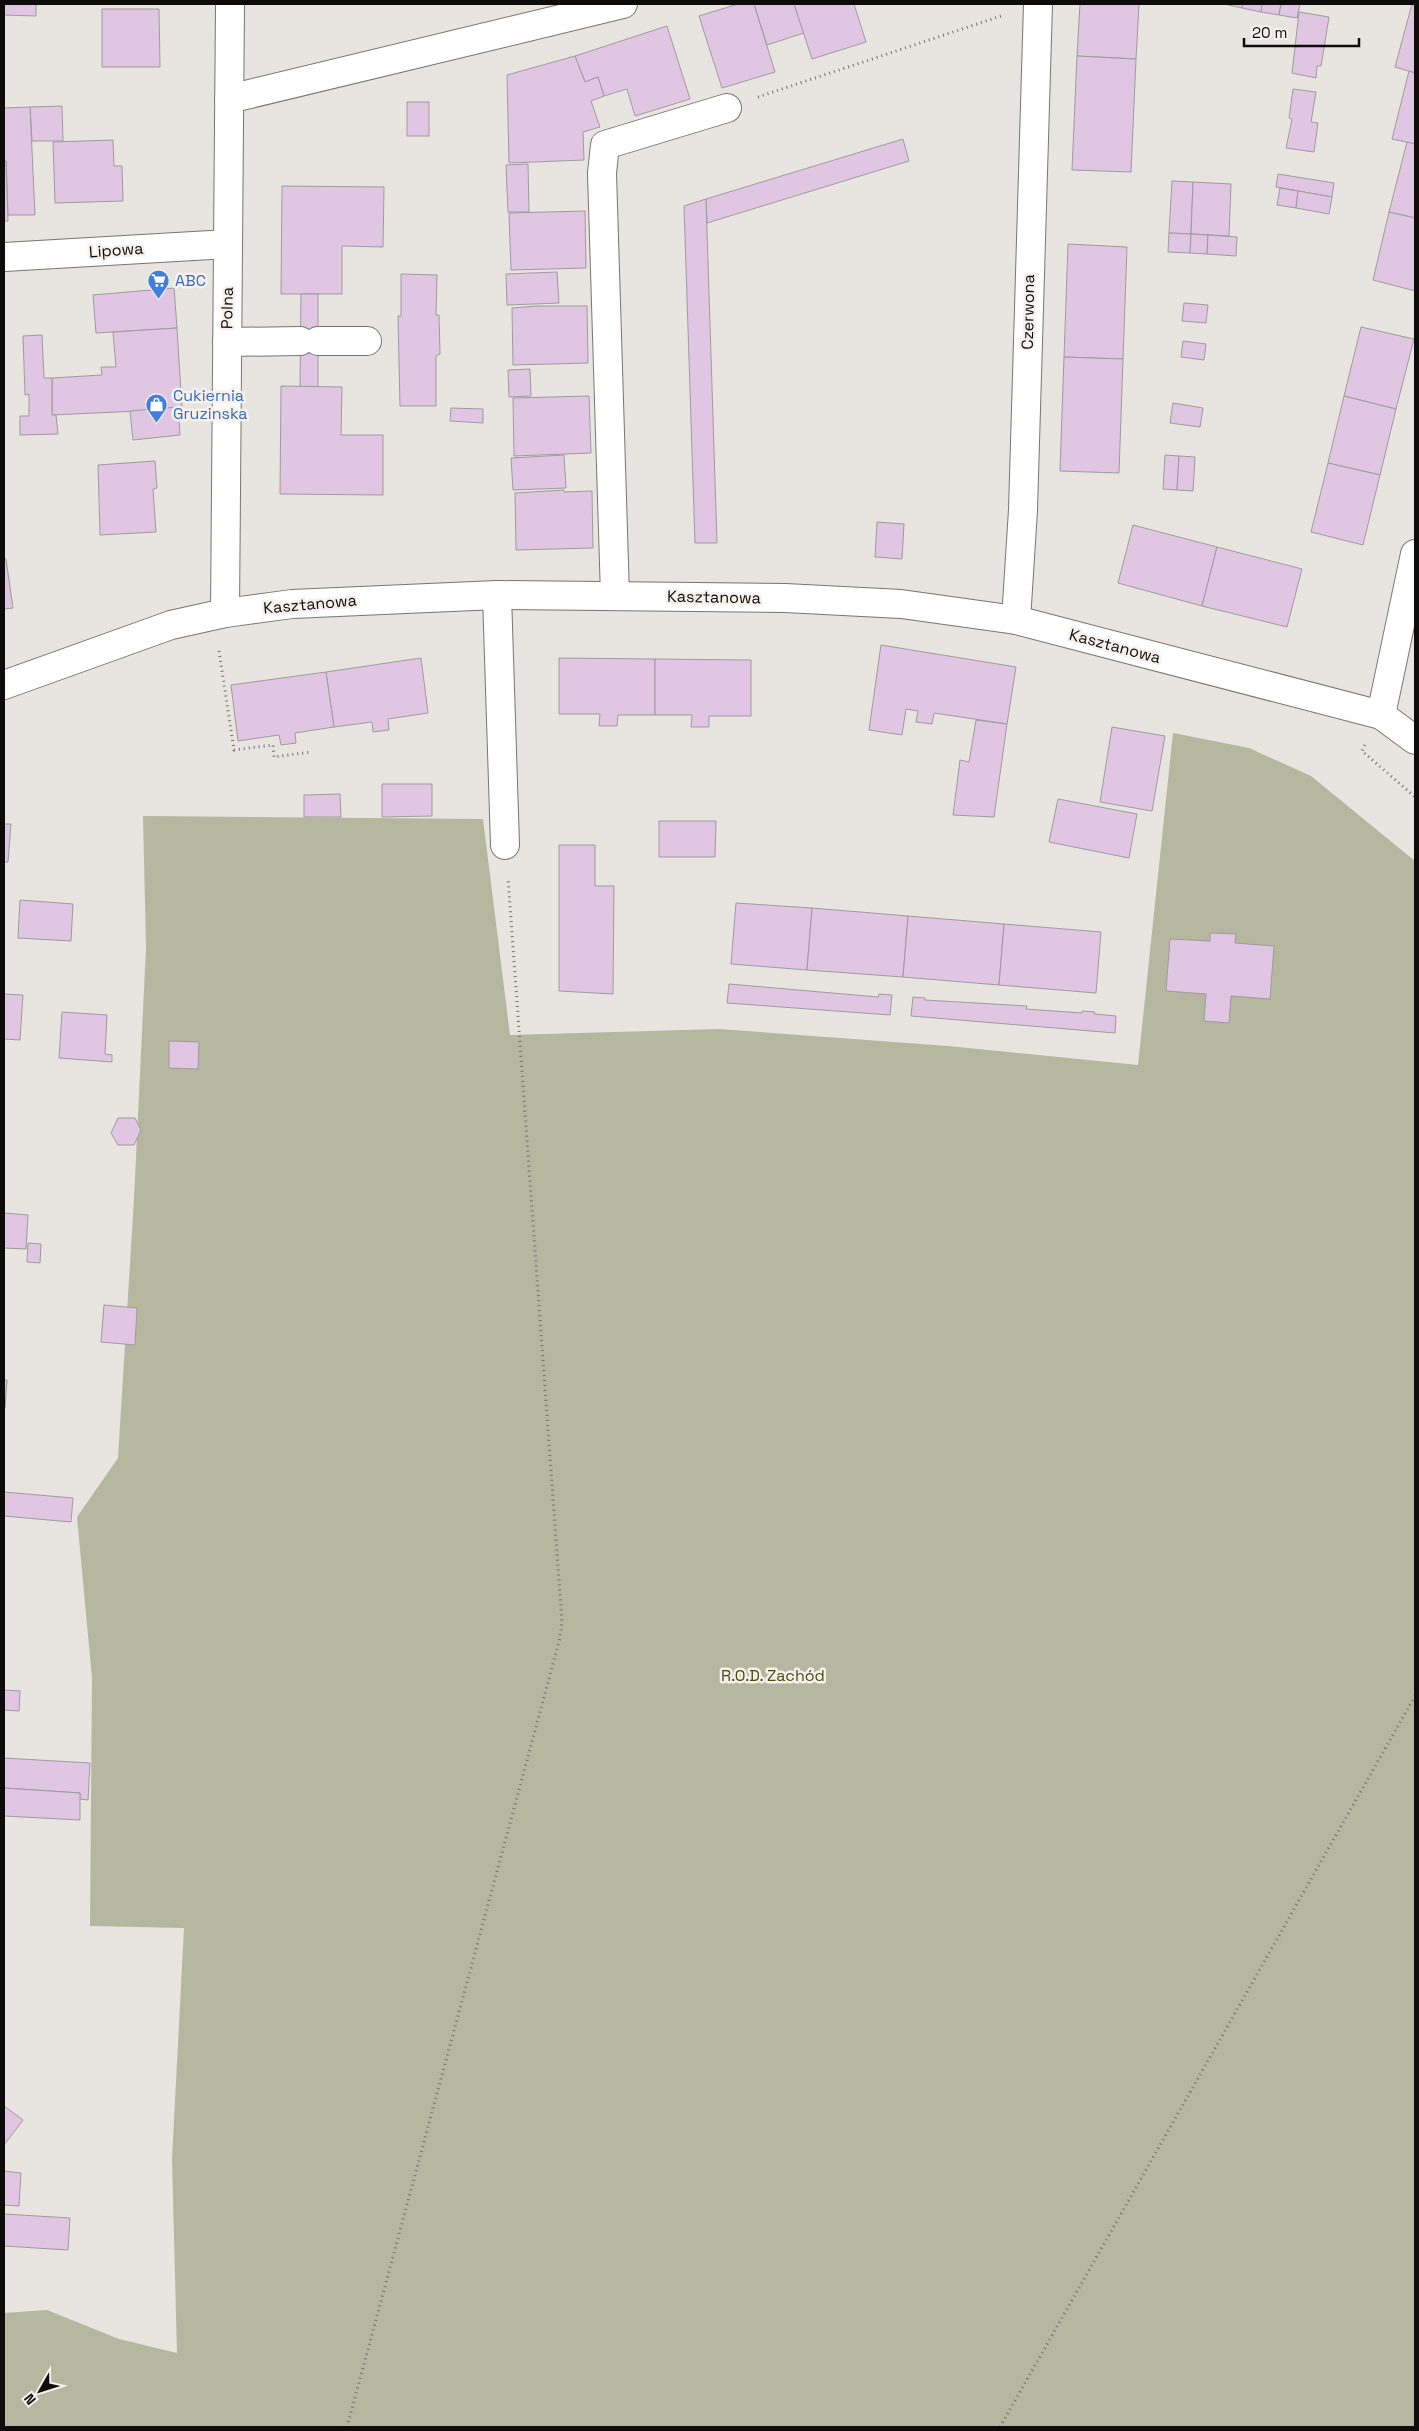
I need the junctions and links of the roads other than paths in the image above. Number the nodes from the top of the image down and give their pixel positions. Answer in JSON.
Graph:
{"nodes":[{"id":1,"x":230,"y":4,"type":"edge"},
{"id":2,"x":623,"y":4,"type":"edge"},
{"id":3,"x":1038,"y":4,"type":"edge"},
{"id":4,"x":229,"y":99,"type":"junction"},
{"id":5,"x":727,"y":108,"type":"road end"},
{"id":6,"x":228,"y":244,"type":"junction"},
{"id":7,"x":4,"y":257,"type":"edge"},
{"id":8,"x":367,"y":341,"type":"dead end"},
{"id":9,"x":227,"y":342,"type":"junction"},
{"id":10,"x":1415,"y":554,"type":"edge"},
{"id":11,"x":497,"y":595,"type":"junction"},
{"id":12,"x":615,"y":596,"type":"junction"},
{"id":13,"x":225,"y":613,"type":"junction"},
{"id":14,"x":1016,"y":620,"type":"junction"},
{"id":15,"x":4,"y":685,"type":"edge"},
{"id":16,"x":1381,"y":715,"type":"junction"},
{"id":17,"x":1415,"y":740,"type":"edge"},
{"id":18,"x":505,"y":845,"type":"road end"}],
"edges":[{"from":1,"to":4,"type":"street","name":"Polna"},
{"from":2,"to":4,"type":"street"},
{"from":3,"to":14,"type":"street","name":"Czerwona"},
{"from":4,"to":6,"type":"street","name":"Polna"},
{"from":5,"to":12,"type":"street"},
{"from":6,"to":7,"type":"street","name":"Lipowa"},
{"from":6,"to":9,"type":"street","name":"Polna"},
{"from":8,"to":9,"type":"street"},
{"from":9,"to":13,"type":"street","name":"Polna"},
{"from":10,"to":16,"type":"street"},
{"from":11,"to":12,"type":"street","name":"Kasztanowa"},
{"from":11,"to":13,"type":"street","name":"Kasztanowa"},
{"from":11,"to":18,"type":"street"},
{"from":12,"to":14,"type":"street","name":"Kasztanowa"},
{"from":13,"to":15,"type":"street","name":"Kasztanowa"},
{"from":14,"to":16,"type":"street","name":"Kasztanowa"},
{"from":16,"to":17,"type":"street","name":"Kasztanowa"}]}
